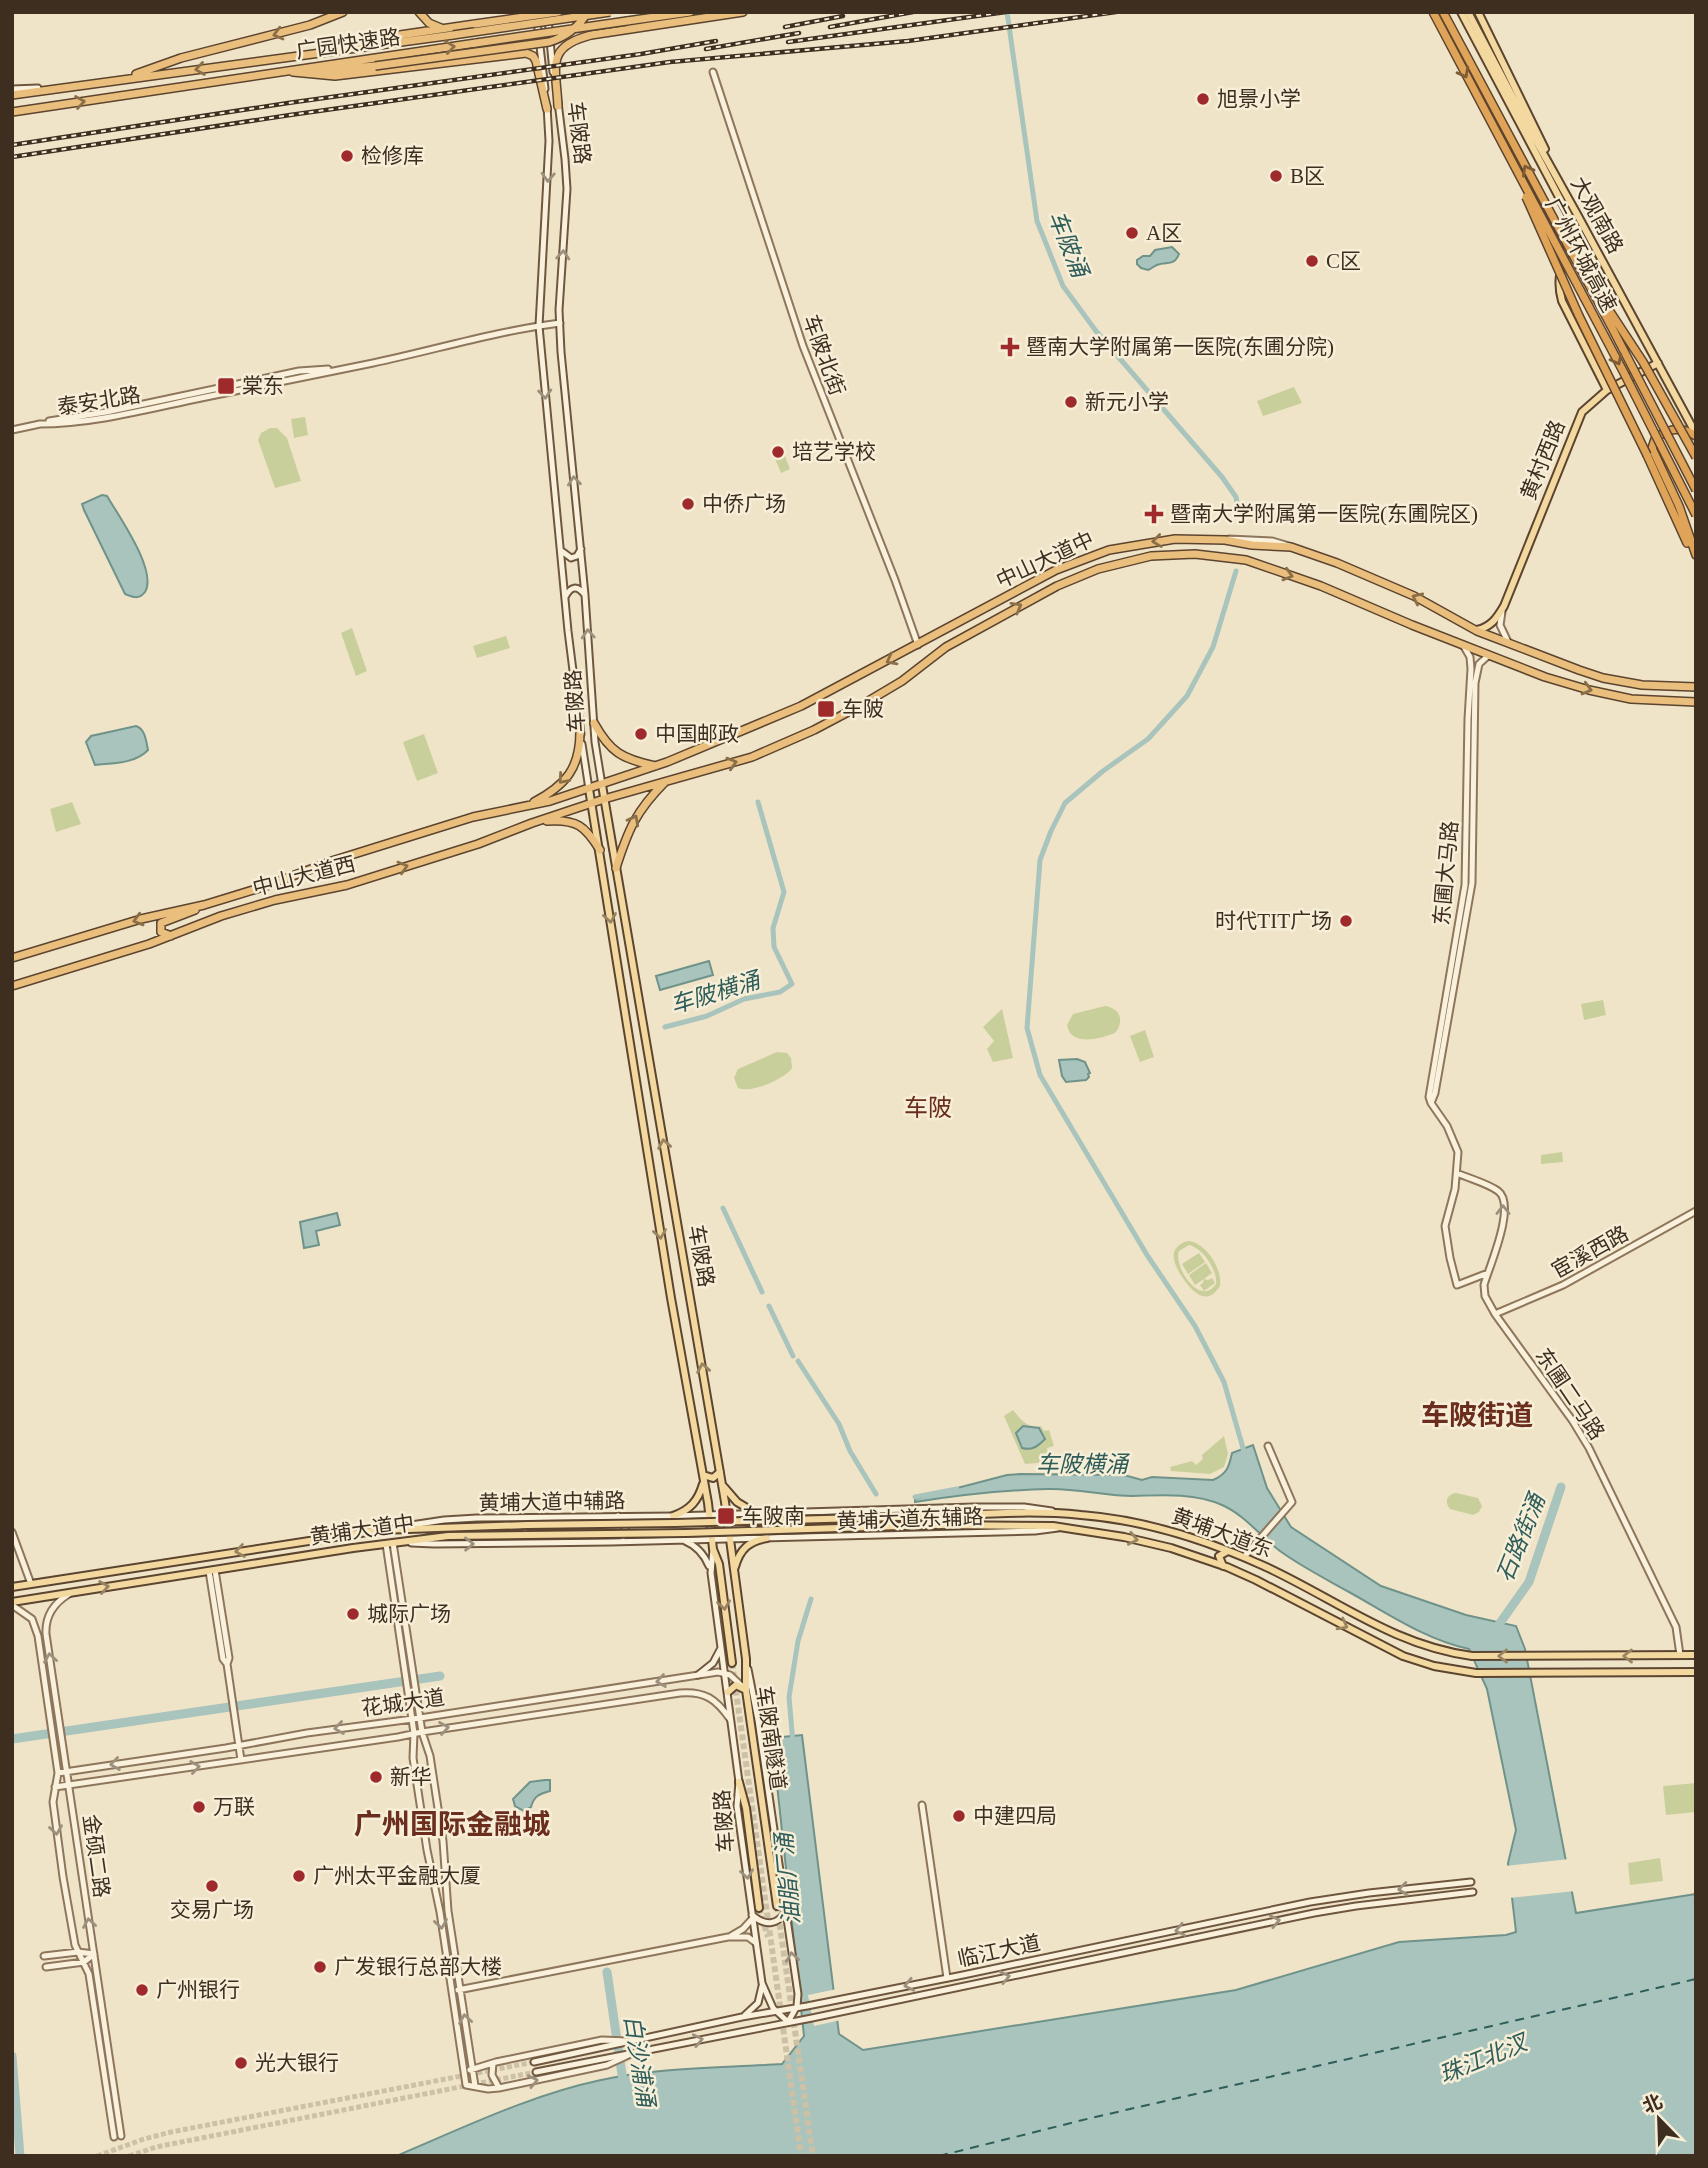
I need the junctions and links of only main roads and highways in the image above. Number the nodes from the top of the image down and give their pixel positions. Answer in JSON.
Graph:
{"nodes":[{"id":1,"x":343,"y":12,"type":"edge"},
{"id":2,"x":419,"y":12,"type":"edge"},
{"id":3,"x":558,"y":12,"type":"edge"},
{"id":4,"x":588,"y":12,"type":"edge"},
{"id":5,"x":610,"y":12,"type":"edge"},
{"id":6,"x":690,"y":12,"type":"edge"},
{"id":7,"x":743,"y":12,"type":"edge"},
{"id":8,"x":1433,"y":12,"type":"edge"},
{"id":9,"x":1443,"y":12,"type":"edge"},
{"id":10,"x":1461,"y":12,"type":"edge"},
{"id":11,"x":1468,"y":12,"type":"edge"},
{"id":12,"x":1478,"y":12,"type":"edge"},
{"id":13,"x":451,"y":32,"type":"junction"},
{"id":14,"x":572,"y":41,"type":"junction"},
{"id":15,"x":551,"y":50,"type":"road end"},
{"id":16,"x":541,"y":52,"type":"road end"},
{"id":17,"x":520,"y":53,"type":"junction"},
{"id":18,"x":286,"y":70,"type":"junction"},
{"id":19,"x":122,"y":79,"type":"junction"},
{"id":20,"x":12,"y":95,"type":"edge"},
{"id":21,"x":558,"y":106,"type":"road end"},
{"id":22,"x":547,"y":109,"type":"road end"},
{"id":23,"x":12,"y":112,"type":"edge"},
{"id":24,"x":1547,"y":161,"type":"junction"},
{"id":25,"x":1514,"y":167,"type":"junction"},
{"id":26,"x":1570,"y":235,"type":"junction"},
{"id":27,"x":1575,"y":259,"type":"junction"},
{"id":28,"x":1608,"y":271,"type":"junction"},
{"id":29,"x":1658,"y":363,"type":"junction"},
{"id":30,"x":1607,"y":390,"type":"junction"},
{"id":31,"x":1696,"y":435,"type":"edge"},
{"id":32,"x":1696,"y":457,"type":"edge"},
{"id":33,"x":1696,"y":490,"type":"edge"},
{"id":34,"x":1696,"y":515,"type":"edge"},
{"id":35,"x":1696,"y":555,"type":"edge"},
{"id":36,"x":1696,"y":563,"type":"edge"},
{"id":37,"x":1477,"y":631,"type":"junction"},
{"id":38,"x":1534,"y":653,"type":"junction"},
{"id":39,"x":1568,"y":666,"type":"junction"},
{"id":40,"x":1522,"y":668,"type":"junction"},
{"id":41,"x":1557,"y":680,"type":"junction"},
{"id":42,"x":1696,"y":687,"type":"edge"},
{"id":43,"x":1696,"y":702,"type":"edge"},
{"id":44,"x":594,"y":723,"type":"road end"},
{"id":45,"x":580,"y":732,"type":"road end"},
{"id":46,"x":655,"y":766,"type":"junction"},
{"id":47,"x":629,"y":775,"type":"junction"},
{"id":48,"x":667,"y":781,"type":"junction"},
{"id":49,"x":602,"y":785,"type":"junction"},
{"id":50,"x":589,"y":789,"type":"junction"},
{"id":51,"x":629,"y":792,"type":"junction"},
{"id":52,"x":565,"y":796,"type":"junction"},
{"id":53,"x":604,"y":799,"type":"junction"},
{"id":54,"x":592,"y":803,"type":"junction"},
{"id":55,"x":520,"y":808,"type":"junction"},
{"id":56,"x":569,"y":811,"type":"junction"},
{"id":57,"x":532,"y":823,"type":"junction"},
{"id":58,"x":600,"y":850,"type":"junction"},
{"id":59,"x":616,"y":868,"type":"junction"},
{"id":60,"x":204,"y":905,"type":"junction"},
{"id":61,"x":170,"y":936,"type":"junction"},
{"id":62,"x":12,"y":958,"type":"edge"},
{"id":63,"x":12,"y":986,"type":"edge"},
{"id":64,"x":645,"y":1035,"type":"junction"},
{"id":65,"x":629,"y":1037,"type":"junction"},
{"id":66,"x":651,"y":1068,"type":"junction"},
{"id":67,"x":634,"y":1070,"type":"junction"},
{"id":68,"x":720,"y":1472,"type":"junction"},
{"id":69,"x":704,"y":1477,"type":"junction"},
{"id":70,"x":722,"y":1484,"type":"junction"},
{"id":71,"x":757,"y":1514,"type":"road end"},
{"id":72,"x":673,"y":1516,"type":"road end"},
{"id":73,"x":719,"y":1522,"type":"joint"},
{"id":74,"x":1158,"y":1528,"type":"junction"},
{"id":75,"x":720,"y":1532,"type":"joint"},
{"id":76,"x":770,"y":1538,"type":"road end"},
{"id":77,"x":318,"y":1539,"type":"junction"},
{"id":78,"x":1154,"y":1544,"type":"junction"},
{"id":79,"x":263,"y":1547,"type":"junction"},
{"id":80,"x":713,"y":1549,"type":"joint"},
{"id":81,"x":1228,"y":1551,"type":"junction"},
{"id":82,"x":321,"y":1553,"type":"junction"},
{"id":83,"x":265,"y":1562,"type":"junction"},
{"id":84,"x":1223,"y":1566,"type":"junction"},
{"id":85,"x":734,"y":1576,"type":"junction"},
{"id":86,"x":12,"y":1587,"type":"edge"},
{"id":87,"x":12,"y":1603,"type":"edge"},
{"id":88,"x":1696,"y":1655,"type":"edge"},
{"id":89,"x":746,"y":1659,"type":"joint"},
{"id":90,"x":732,"y":1663,"type":"tunnel mouth"},
{"id":91,"x":1696,"y":1672,"type":"edge"},
{"id":92,"x":747,"y":1690,"type":"junction"},
{"id":93,"x":727,"y":1692,"type":"road end"},
{"id":94,"x":739,"y":1782,"type":"road end"},
{"id":95,"x":777,"y":1906,"type":"tunnel mouth"},
{"id":96,"x":759,"y":1908,"type":"tunnel mouth"}],
"edges":[{"from":1,"to":19,"type":"highway","one_way":true},
{"from":2,"to":13,"type":"highway"},
{"from":3,"to":13,"type":"highway","bridge":true},
{"from":4,"to":18,"type":"highway","bridge":true},
{"from":5,"to":13,"type":"highway","name":"广园快速路","bridge":true},
{"from":18,"to":6,"type":"highway","name":"广园快速路","one_way":true,"bridge":true},
{"from":7,"to":14,"type":"highway"},
{"from":8,"to":25,"type":"highway","name":"广州环城高速","one_way":true,"bridge":true},
{"from":27,"to":9,"type":"highway","name":"广州环城高速","one_way":true,"bridge":true},
{"from":10,"to":26,"type":"main road","name":"大观南路"},
{"from":11,"to":24,"type":"main road","name":"大观南路"},
{"from":12,"to":24,"type":"main road"},
{"from":13,"to":19,"type":"highway","name":"广园快速路","one_way":true},
{"from":14,"to":15,"type":"highway"},
{"from":14,"to":21,"type":"highway"},
{"from":16,"to":17,"type":"highway"},
{"from":17,"to":18,"type":"highway"},
{"from":17,"to":22,"type":"highway"},
{"from":23,"to":18,"type":"highway","name":"广园快速路","one_way":true},
{"from":19,"to":20,"type":"highway","name":"广园快速路"},
{"from":24,"to":28,"type":"main road","name":"大观南路"},
{"from":25,"to":34,"type":"highway","name":"广州环城高速","one_way":true,"bridge":true},
{"from":25,"to":36,"type":"highway","bridge":true},
{"from":26,"to":28,"type":"main road"},
{"from":26,"to":30,"type":"main road","name":"大观南路"},
{"from":27,"to":32,"type":"highway","bridge":true},
{"from":27,"to":33,"type":"highway","name":"广州环城高速","bridge":true},
{"from":28,"to":29,"type":"main road","name":"大观南路"},
{"from":29,"to":30,"type":"main road","name":"黄村西路"},
{"from":29,"to":31,"type":"main road","name":"大观南路"},
{"from":30,"to":37,"type":"main road","name":"黄村西路"},
{"from":31,"to":35,"type":"highway"},
{"from":37,"to":38,"type":"highway","name":"中山大道中"},
{"from":37,"to":46,"type":"highway","name":"中山大道中","one_way":true},
{"from":38,"to":39,"type":"highway","name":"中山大道中"},
{"from":38,"to":40,"type":"highway"},
{"from":39,"to":41,"type":"highway"},
{"from":39,"to":42,"type":"highway","name":"中山大道中"},
{"from":40,"to":41,"type":"highway","name":"中山大道中"},
{"from":48,"to":40,"type":"highway","name":"中山大道中","one_way":true},
{"from":41,"to":43,"type":"highway","name":"中山大道中","one_way":true},
{"from":44,"to":46,"type":"highway"},
{"from":45,"to":55,"type":"highway","one_way":true},
{"from":46,"to":47,"type":"highway","name":"中山大道中"},
{"from":47,"to":49,"type":"highway","name":"中山大道中"},
{"from":47,"to":51,"type":"highway"},
{"from":48,"to":51,"type":"highway","name":"中山大道中"},
{"from":59,"to":48,"type":"highway","one_way":true},
{"from":49,"to":50,"type":"highway","name":"中山大道中"},
{"from":49,"to":53,"type":"main road","name":"车陂路"},
{"from":50,"to":52,"type":"highway","name":"中山大道西"},
{"from":50,"to":54,"type":"main road","name":"车陂路"},
{"from":51,"to":53,"type":"highway","name":"中山大道中"},
{"from":52,"to":55,"type":"highway","name":"中山大道西"},
{"from":52,"to":56,"type":"highway"},
{"from":53,"to":54,"type":"highway","name":"中山大道西"},
{"from":53,"to":59,"type":"main road","name":"车陂路"},
{"from":54,"to":56,"type":"highway","name":"中山大道西"},
{"from":54,"to":58,"type":"main road","name":"车陂路"},
{"from":55,"to":60,"type":"highway","name":"中山大道西"},
{"from":56,"to":57,"type":"highway","name":"中山大道西"},
{"from":57,"to":58,"type":"highway"},
{"from":61,"to":57,"type":"highway","name":"中山大道西","one_way":true},
{"from":58,"to":65,"type":"main road","name":"车陂路","one_way":true},
{"from":59,"to":64,"type":"main road","name":"车陂路"},
{"from":60,"to":61,"type":"highway"},
{"from":60,"to":62,"type":"highway","name":"中山大道西","one_way":true},
{"from":61,"to":63,"type":"highway","name":"中山大道西"},
{"from":64,"to":65,"type":"main road"},
{"from":64,"to":66,"type":"main road","name":"车陂路"},
{"from":65,"to":67,"type":"main road","name":"车陂路"},
{"from":66,"to":67,"type":"main road"},
{"from":68,"to":66,"type":"main road","name":"车陂路","one_way":true},
{"from":67,"to":69,"type":"main road","name":"车陂路","one_way":true},
{"from":68,"to":69,"type":"main road"},
{"from":68,"to":70,"type":"main road","name":"车陂路"},
{"from":69,"to":72,"type":"main road"},
{"from":69,"to":80,"type":"main road","name":"车陂路"},
{"from":70,"to":71,"type":"main road"},
{"from":70,"to":85,"type":"main road","name":"车陂路"},
{"from":73,"to":74,"type":"main road","name":"黄埔大道东","bridge":true},
{"from":73,"to":77,"type":"main road","name":"黄埔大道中","bridge":true},
{"from":74,"to":78,"type":"main road"},
{"from":74,"to":81,"type":"main road","name":"黄埔大道东"},
{"from":75,"to":78,"type":"main road","name":"黄埔大道东","one_way":true,"bridge":true},
{"from":75,"to":82,"type":"main road","name":"黄埔大道中","bridge":true},
{"from":76,"to":85,"type":"main road"},
{"from":77,"to":79,"type":"main road","name":"黄埔大道中"},
{"from":77,"to":82,"type":"main road"},
{"from":78,"to":84,"type":"main road","name":"黄埔大道东"},
{"from":79,"to":83,"type":"main road"},
{"from":79,"to":86,"type":"main road","name":"黄埔大道中","one_way":true},
{"from":80,"to":90,"type":"main road","name":"车陂南隧道","one_way":true},
{"from":81,"to":84,"type":"main road"},
{"from":88,"to":81,"type":"main road","name":"黄埔大道东","one_way":true},
{"from":82,"to":83,"type":"main road","name":"黄埔大道中"},
{"from":87,"to":83,"type":"main road","name":"黄埔大道中","one_way":true},
{"from":84,"to":91,"type":"main road","name":"黄埔大道东","one_way":true},
{"from":85,"to":89,"type":"main road","name":"车陂路"},
{"from":89,"to":92,"type":"main road","name":"车陂南隧道"},
{"from":92,"to":93,"type":"main road"},
{"from":92,"to":95,"type":"main road","name":"车陂南隧道"},
{"from":94,"to":96,"type":"main road"}]}
